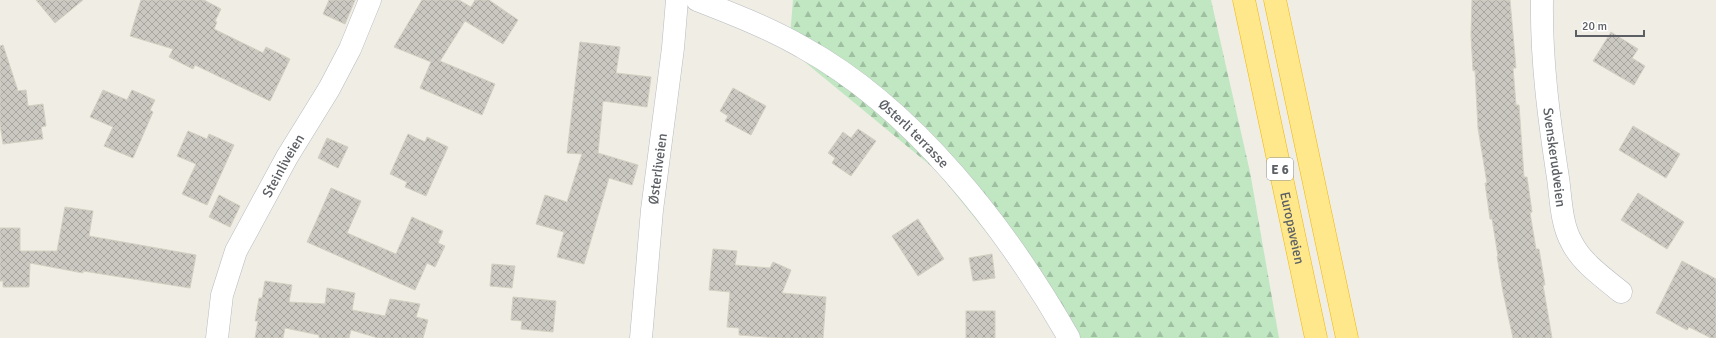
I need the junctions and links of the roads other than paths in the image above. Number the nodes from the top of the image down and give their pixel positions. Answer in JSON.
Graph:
{"nodes":[{"id":1,"x":370,"y":0,"type":"edge"},
{"id":2,"x":677,"y":0,"type":"edge"},
{"id":3,"x":697,"y":0,"type":"edge"},
{"id":4,"x":1244,"y":0,"type":"edge"},
{"id":5,"x":1275,"y":0,"type":"edge"},
{"id":6,"x":1542,"y":0,"type":"edge"},
{"id":7,"x":1621,"y":292,"type":"dead end"},
{"id":8,"x":217,"y":338,"type":"edge"},
{"id":9,"x":641,"y":338,"type":"edge"},
{"id":10,"x":1069,"y":338,"type":"edge"},
{"id":11,"x":1316,"y":338,"type":"edge"},
{"id":12,"x":1347,"y":338,"type":"edge"}],
"edges":[{"from":1,"to":8,"type":"street","name":"Steinliveien"},
{"from":2,"to":9,"type":"street","name":"Østerliveien"},
{"from":3,"to":10,"type":"street","name":"Østerli terrasse"},
{"from":4,"to":11,"type":"highway","name":"Europaveien","number":"E 6"},
{"from":5,"to":12,"type":"highway","number":"E 6"},
{"from":6,"to":7,"type":"street","name":"Svenskerudveien"}]}
